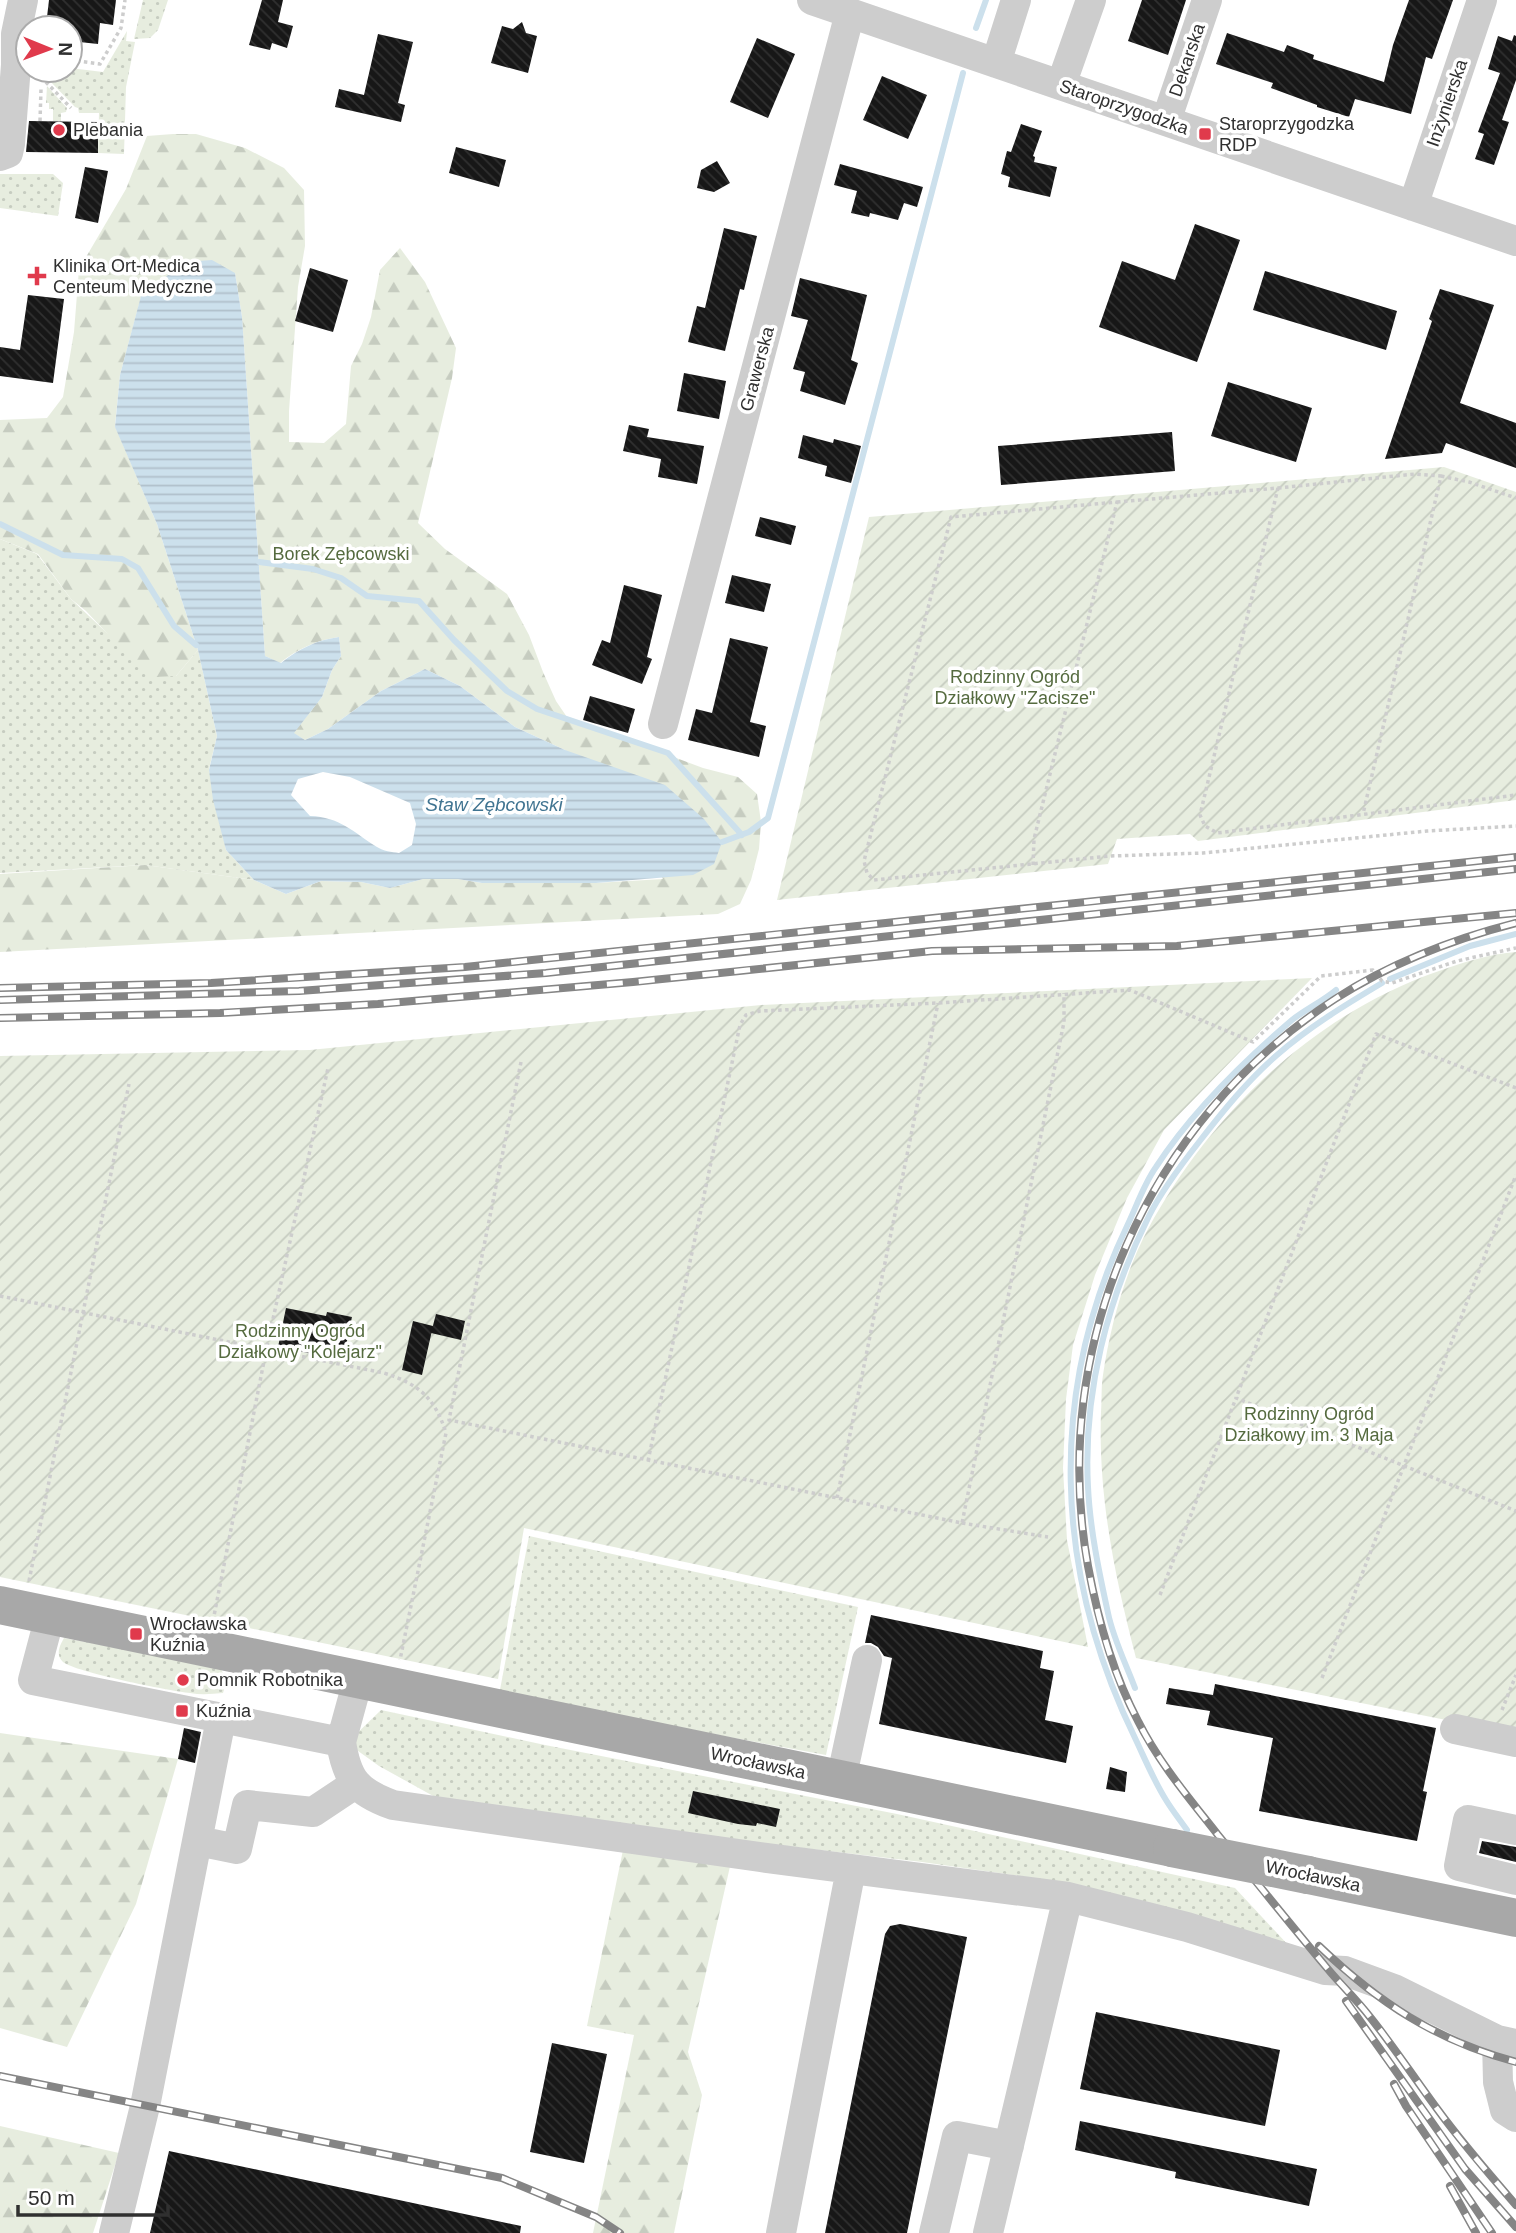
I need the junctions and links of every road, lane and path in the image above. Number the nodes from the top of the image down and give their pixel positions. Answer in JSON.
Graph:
{"nodes":[{"id":1,"x":23,"y":0,"type":"edge"},
{"id":2,"x":125,"y":0,"type":"edge"},
{"id":3,"x":812,"y":0,"type":"edge"},
{"id":4,"x":1016,"y":0,"type":"edge"},
{"id":5,"x":1091,"y":0,"type":"edge"},
{"id":6,"x":1208,"y":0,"type":"edge"},
{"id":7,"x":1482,"y":0,"type":"edge"},
{"id":8,"x":850,"y":13,"type":"junction"},
{"id":9,"x":8,"y":33,"type":"edge"},
{"id":10,"x":84,"y":62,"type":"edge"},
{"id":11,"x":996,"y":63,"type":"junction"},
{"id":12,"x":47,"y":84,"type":"edge"},
{"id":13,"x":1061,"y":85,"type":"junction"},
{"id":14,"x":71,"y":108,"type":"dead end"},
{"id":15,"x":6,"y":115,"type":"edge"},
{"id":16,"x":1166,"y":121,"type":"junction"},
{"id":17,"x":0,"y":156,"type":"edge"},
{"id":18,"x":1413,"y":206,"type":"junction"},
{"id":19,"x":1516,"y":241,"type":"edge"},
{"id":20,"x":1441,"y":476,"type":"junction"},
{"id":21,"x":1278,"y":488,"type":"junction"},
{"id":22,"x":1516,"y":498,"type":"edge"},
{"id":23,"x":1117,"y":502,"type":"junction"},
{"id":24,"x":663,"y":724,"type":"dead end"},
{"id":25,"x":1516,"y":795,"type":"edge"},
{"id":26,"x":1363,"y":814,"type":"junction"},
{"id":27,"x":1516,"y":826,"type":"edge"},
{"id":28,"x":1033,"y":865,"type":"junction"},
{"id":29,"x":1516,"y":948,"type":"edge"},
{"id":30,"x":1064,"y":993,"type":"junction"},
{"id":31,"x":938,"y":1003,"type":"junction"},
{"id":32,"x":522,"y":1062,"type":"dead end"},
{"id":33,"x":328,"y":1069,"type":"dead end"},
{"id":34,"x":129,"y":1084,"type":"dead end"},
{"id":35,"x":1516,"y":1088,"type":"edge"},
{"id":36,"x":1516,"y":1175,"type":"edge"},
{"id":37,"x":0,"y":1296,"type":"edge"},
{"id":38,"x":83,"y":1312,"type":"junction"},
{"id":39,"x":266,"y":1351,"type":"junction"},
{"id":40,"x":1236,"y":1398,"type":"junction"},
{"id":41,"x":449,"y":1420,"type":"junction"},
{"id":42,"x":446,"y":1433,"type":"junction"},
{"id":43,"x":648,"y":1461,"type":"junction"},
{"id":44,"x":1403,"y":1465,"type":"junction"},
{"id":45,"x":837,"y":1497,"type":"junction"},
{"id":46,"x":1516,"y":1511,"type":"edge"},
{"id":47,"x":962,"y":1523,"type":"junction"},
{"id":48,"x":1048,"y":1537,"type":"dead end"},
{"id":49,"x":14,"y":1594,"type":"edge"},
{"id":50,"x":1160,"y":1595,"type":"dead end"},
{"id":51,"x":50,"y":1616,"type":"junction"},
{"id":52,"x":213,"y":1621,"type":"dead end"},
{"id":53,"x":401,"y":1658,"type":"dead end"},
{"id":54,"x":867,"y":1660,"type":"dead end"},
{"id":55,"x":1516,"y":1675,"type":"edge"},
{"id":56,"x":1322,"y":1678,"type":"dead end"},
{"id":57,"x":358,"y":1680,"type":"junction"},
{"id":58,"x":1502,"y":1710,"type":"dead end"},
{"id":59,"x":221,"y":1718,"type":"junction"},
{"id":60,"x":1455,"y":1730,"type":"dead end"},
{"id":61,"x":341,"y":1742,"type":"junction"},
{"id":62,"x":1516,"y":1742,"type":"edge"},
{"id":63,"x":841,"y":1780,"type":"junction"},
{"id":64,"x":355,"y":1784,"type":"junction"},
{"id":65,"x":1516,"y":1830,"type":"edge"},
{"id":66,"x":198,"y":1841,"type":"junction"},
{"id":67,"x":851,"y":1869,"type":"junction"},
{"id":68,"x":1516,"y":1880,"type":"edge"},
{"id":69,"x":1068,"y":1897,"type":"junction"},
{"id":70,"x":1516,"y":1918,"type":"edge"},
{"id":71,"x":1506,"y":2042,"type":"edge"},
{"id":72,"x":1516,"y":2117,"type":"edge"},
{"id":73,"x":1009,"y":2146,"type":"junction"},
{"id":74,"x":114,"y":2233,"type":"edge"},
{"id":75,"x":781,"y":2233,"type":"edge"},
{"id":76,"x":934,"y":2233,"type":"edge"},
{"id":77,"x":988,"y":2233,"type":"edge"}],
"edges":[{"from":1,"to":9,"type":"street"},
{"from":2,"to":10,"type":"path"},
{"from":3,"to":8,"type":"street","name":"Staroprzygodzka"},
{"from":4,"to":11,"type":"street"},
{"from":5,"to":13,"type":"street"},
{"from":6,"to":16,"type":"street","name":"Dekarska"},
{"from":7,"to":18,"type":"street","name":"Inżynierska"},
{"from":8,"to":11,"type":"street","name":"Staroprzygodzka"},
{"from":8,"to":24,"type":"street","name":"Grawerska"},
{"from":9,"to":15,"type":"street"},
{"from":11,"to":13,"type":"street","name":"Staroprzygodzka"},
{"from":12,"to":14,"type":"path"},
{"from":13,"to":16,"type":"street","name":"Staroprzygodzka"},
{"from":15,"to":17,"type":"street"},
{"from":16,"to":18,"type":"street","name":"Staroprzygodzka"},
{"from":18,"to":19,"type":"street","name":"Staroprzygodzka"},
{"from":20,"to":21,"type":"path"},
{"from":20,"to":22,"type":"path"},
{"from":20,"to":26,"type":"path"},
{"from":21,"to":23,"type":"path"},
{"from":21,"to":26,"type":"path"},
{"from":23,"to":28,"type":"path"},
{"from":23,"to":28,"type":"path"},
{"from":25,"to":26,"type":"path"},
{"from":27,"to":28,"type":"path"},
{"from":29,"to":30,"type":"path"},
{"from":30,"to":31,"type":"path"},
{"from":30,"to":47,"type":"path"},
{"from":31,"to":43,"type":"path"},
{"from":31,"to":45,"type":"path"},
{"from":32,"to":41,"type":"path"},
{"from":33,"to":39,"type":"path"},
{"from":34,"to":38,"type":"path"},
{"from":35,"to":40,"type":"path"},
{"from":36,"to":44,"type":"path"},
{"from":37,"to":38,"type":"path"},
{"from":38,"to":39,"type":"path"},
{"from":38,"to":49,"type":"path"},
{"from":39,"to":42,"type":"path"},
{"from":39,"to":52,"type":"path"},
{"from":40,"to":44,"type":"path"},
{"from":40,"to":50,"type":"path"},
{"from":41,"to":42,"type":"path"},
{"from":41,"to":43,"type":"path"},
{"from":42,"to":53,"type":"path"},
{"from":43,"to":45,"type":"path"},
{"from":44,"to":46,"type":"path"},
{"from":44,"to":56,"type":"path"},
{"from":45,"to":47,"type":"path"},
{"from":47,"to":48,"type":"path"},
{"from":49,"to":51,"type":"main road","name":"Wrocławska"},
{"from":51,"to":57,"type":"main road","name":"Wrocławska"},
{"from":51,"to":59,"type":"street"},
{"from":54,"to":63,"type":"street"},
{"from":55,"to":58,"type":"path"},
{"from":57,"to":61,"type":"street"},
{"from":57,"to":63,"type":"main road","name":"Wrocławska"},
{"from":59,"to":61,"type":"street"},
{"from":59,"to":66,"type":"street"},
{"from":60,"to":62,"type":"street"},
{"from":61,"to":64,"type":"street"},
{"from":63,"to":70,"type":"main road","name":"Wrocławska","bridge":true},
{"from":64,"to":66,"type":"street"},
{"from":64,"to":67,"type":"street"},
{"from":65,"to":68,"type":"street"},
{"from":66,"to":74,"type":"street"},
{"from":67,"to":69,"type":"street"},
{"from":67,"to":75,"type":"street"},
{"from":69,"to":71,"type":"street"},
{"from":69,"to":73,"type":"street"},
{"from":71,"to":72,"type":"street"},
{"from":73,"to":76,"type":"street"},
{"from":73,"to":77,"type":"street"}]}
